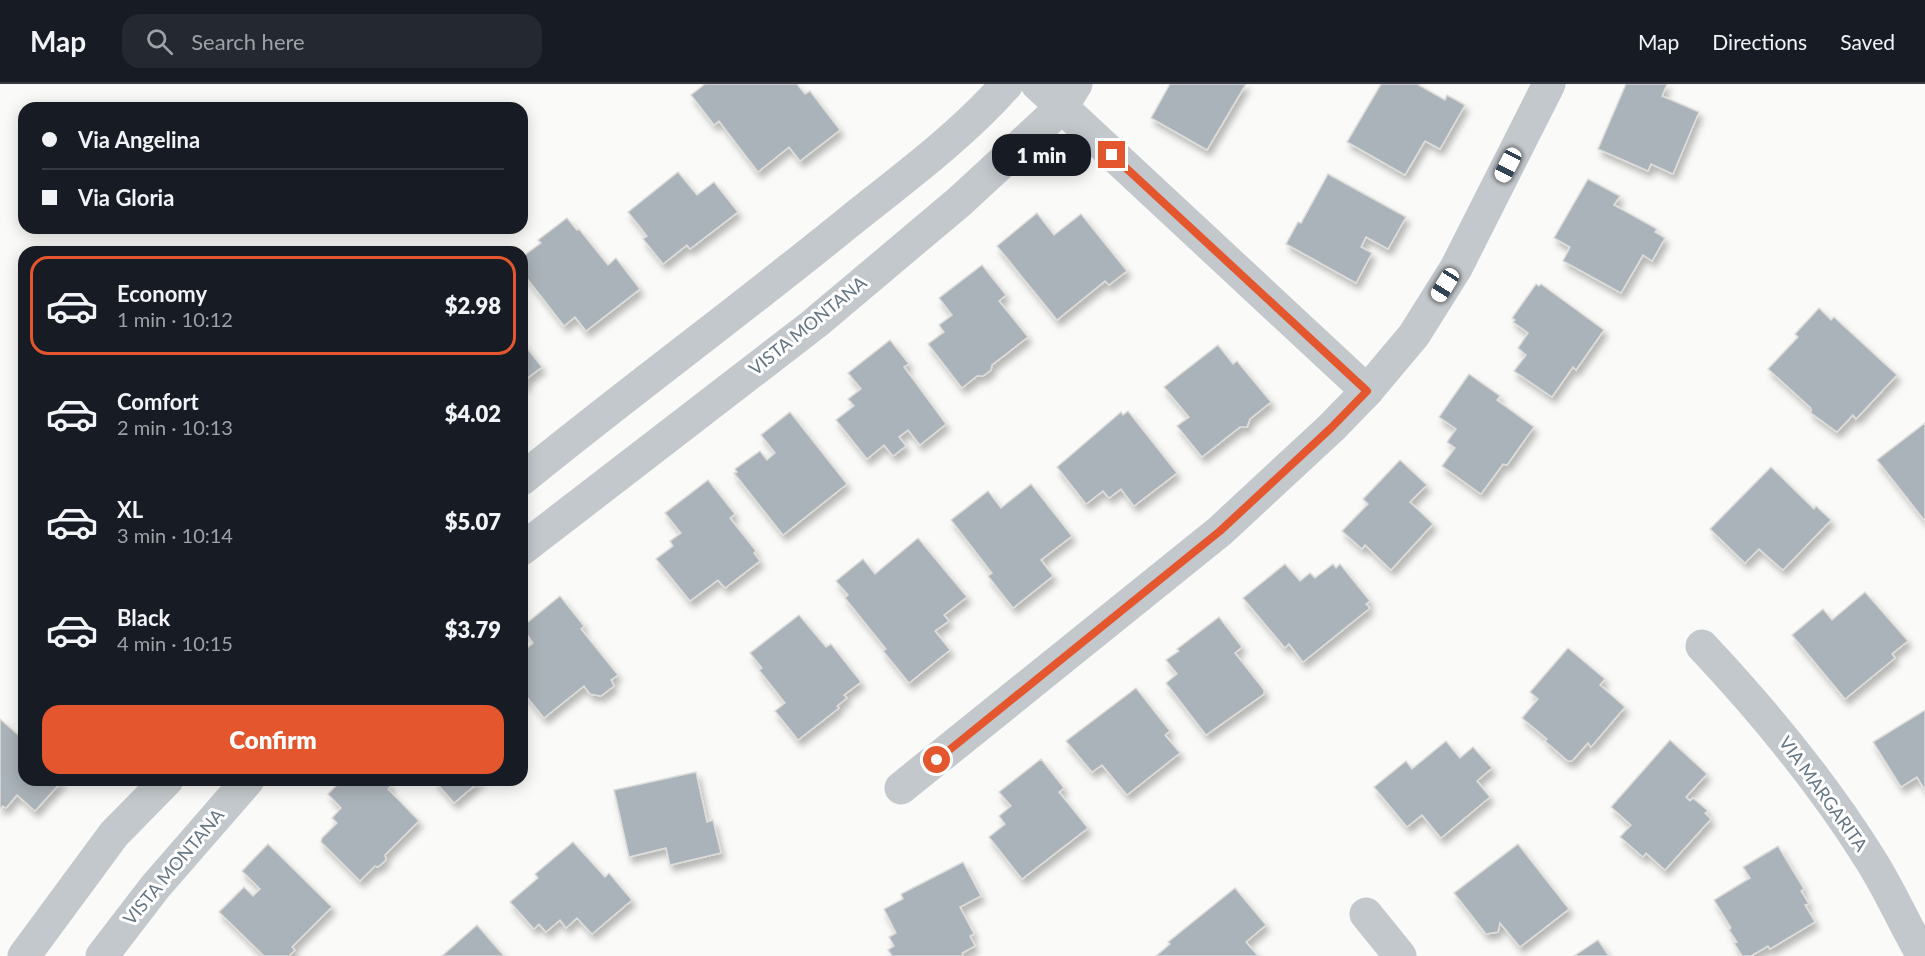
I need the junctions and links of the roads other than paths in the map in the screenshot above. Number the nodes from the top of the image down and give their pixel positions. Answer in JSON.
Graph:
{"nodes":[{"id":1,"x":1007,"y":84,"type":"edge"},
{"id":2,"x":1036,"y":84,"type":"edge"},
{"id":3,"x":1549,"y":84,"type":"edge"},
{"id":4,"x":1069,"y":96,"type":"edge"},
{"id":5,"x":1367,"y":391,"type":"junction"},
{"id":6,"x":528,"y":474,"type":"edge"},
{"id":7,"x":528,"y":544,"type":"edge"},
{"id":8,"x":1702,"y":646,"type":"dead end"},
{"id":9,"x":161,"y":786,"type":"edge"},
{"id":10,"x":243,"y":786,"type":"edge"},
{"id":11,"x":902,"y":788,"type":"dead end"},
{"id":12,"x":1366,"y":914,"type":"dead end"},
{"id":13,"x":24,"y":956,"type":"edge"},
{"id":14,"x":102,"y":956,"type":"edge"},
{"id":15,"x":1400,"y":956,"type":"edge"},
{"id":16,"x":1923,"y":956,"type":"edge"}],
"edges":[{"from":1,"to":6,"type":"street"},
{"from":2,"to":4,"type":"street"},
{"from":3,"to":5,"type":"street"},
{"from":4,"to":5,"type":"street"},
{"from":4,"to":7,"type":"street","name":"VISTA MONTANA"},
{"from":5,"to":11,"type":"street"},
{"from":8,"to":16,"type":"street","name":"VIA MARGARITA"},
{"from":9,"to":13,"type":"street"},
{"from":10,"to":14,"type":"street","name":"VISTA MONTANA"},
{"from":12,"to":15,"type":"street"}]}
